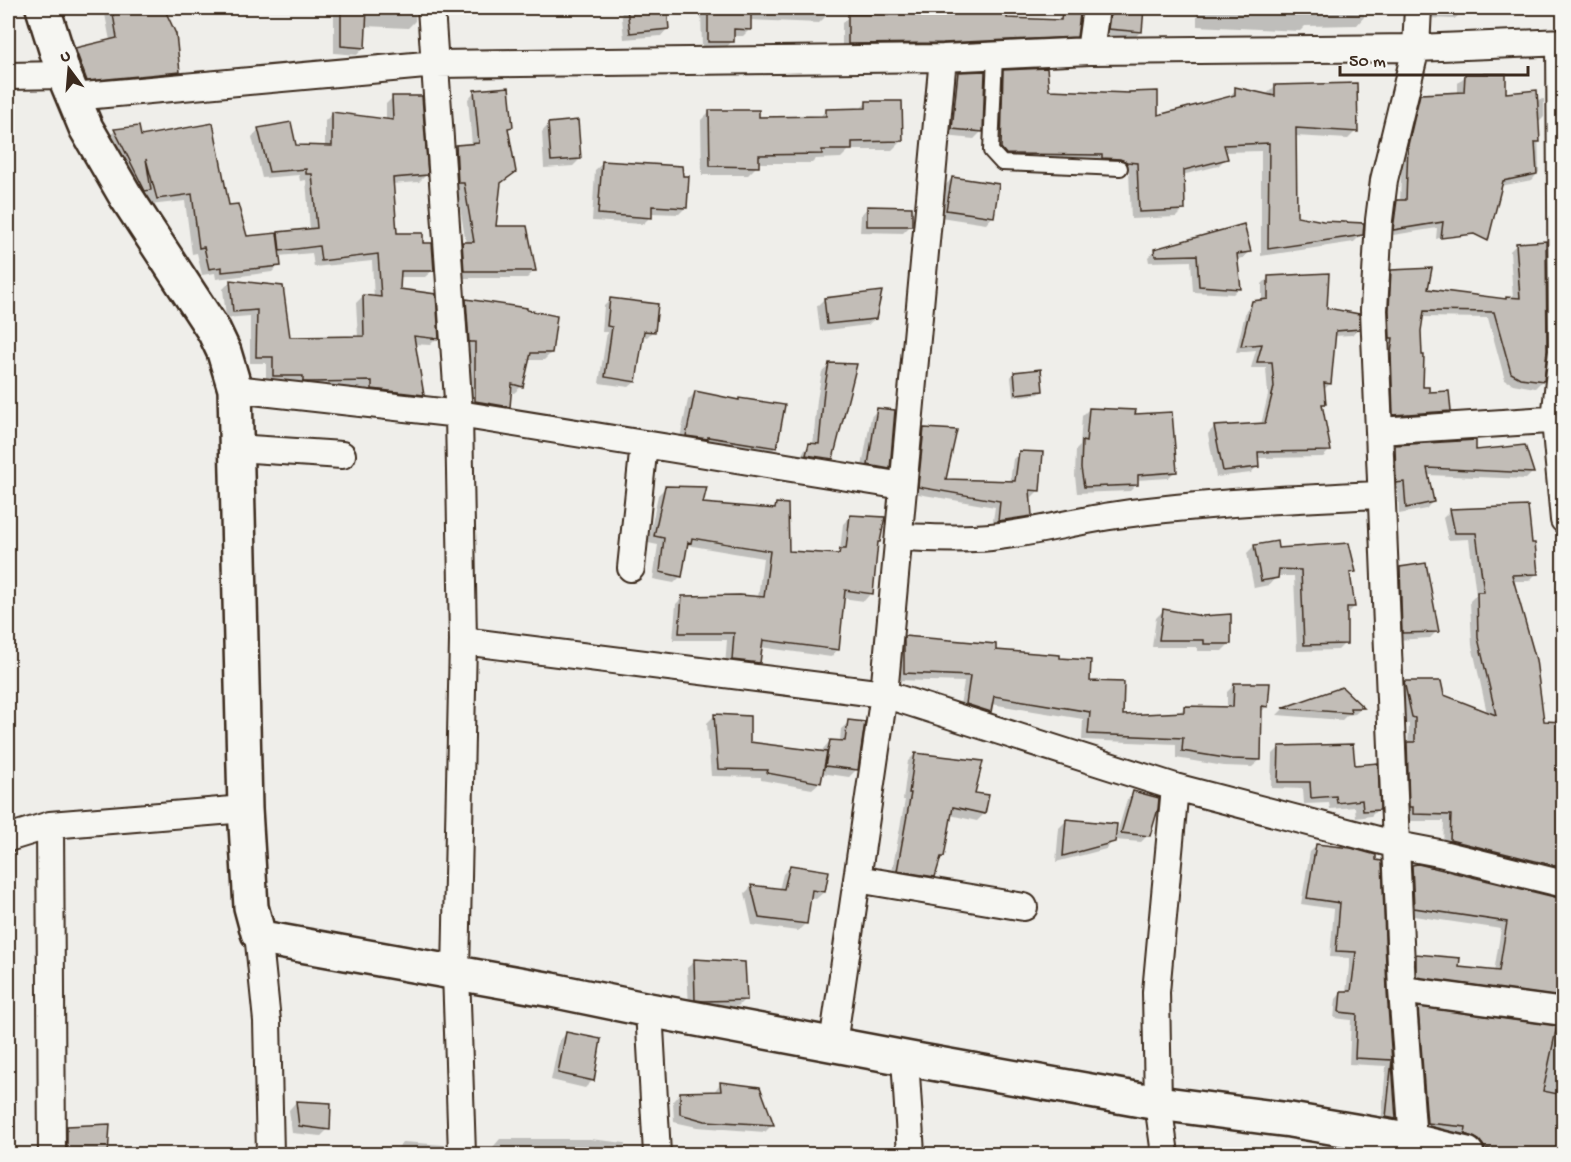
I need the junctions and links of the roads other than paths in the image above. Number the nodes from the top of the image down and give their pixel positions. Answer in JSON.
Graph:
{"nodes":[{"id":1,"x":43,"y":8,"type":"edge"},
{"id":2,"x":431,"y":8,"type":"edge"},
{"id":3,"x":1096,"y":8,"type":"edge"},
{"id":4,"x":1418,"y":8,"type":"edge"},
{"id":5,"x":1562,"y":42,"type":"edge"},
{"id":6,"x":1416,"y":48,"type":"junction"},
{"id":7,"x":1090,"y":51,"type":"junction"},
{"id":8,"x":995,"y":55,"type":"junction"},
{"id":9,"x":943,"y":58,"type":"junction"},
{"id":10,"x":436,"y":64,"type":"junction"},
{"id":11,"x":8,"y":76,"type":"edge"},
{"id":12,"x":68,"y":86,"type":"junction"},
{"id":13,"x":1120,"y":168,"type":"dead end"},
{"id":14,"x":235,"y":389,"type":"junction"},
{"id":15,"x":459,"y":414,"type":"junction"},
{"id":16,"x":1559,"y":419,"type":"edge"},
{"id":17,"x":1379,"y":431,"type":"junction"},
{"id":18,"x":644,"y":444,"type":"junction"},
{"id":19,"x":237,"y":448,"type":"junction"},
{"id":20,"x":342,"y":455,"type":"dead end"},
{"id":21,"x":903,"y":486,"type":"junction"},
{"id":22,"x":1381,"y":495,"type":"junction"},
{"id":23,"x":1563,"y":520,"type":"edge"},
{"id":24,"x":900,"y":537,"type":"junction"},
{"id":25,"x":631,"y":568,"type":"dead end"},
{"id":26,"x":463,"y":641,"type":"junction"},
{"id":27,"x":884,"y":694,"type":"junction"},
{"id":28,"x":1175,"y":787,"type":"junction"},
{"id":29,"x":245,"y":809,"type":"junction"},
{"id":30,"x":50,"y":825,"type":"junction"},
{"id":31,"x":8,"y":838,"type":"edge"},
{"id":32,"x":1397,"y":845,"type":"junction"},
{"id":33,"x":857,"y":879,"type":"junction"},
{"id":34,"x":1563,"y":884,"type":"edge"},
{"id":35,"x":1024,"y":907,"type":"dead end"},
{"id":36,"x":258,"y":933,"type":"junction"},
{"id":37,"x":456,"y":972,"type":"junction"},
{"id":38,"x":1402,"y":990,"type":"junction"},
{"id":39,"x":649,"y":1010,"type":"junction"},
{"id":40,"x":1563,"y":1012,"type":"edge"},
{"id":41,"x":833,"y":1044,"type":"junction"},
{"id":42,"x":905,"y":1058,"type":"junction"},
{"id":43,"x":1158,"y":1103,"type":"junction"},
{"id":44,"x":1441,"y":1150,"type":"edge"},
{"id":45,"x":52,"y":1155,"type":"edge"},
{"id":46,"x":270,"y":1155,"type":"edge"},
{"id":47,"x":462,"y":1155,"type":"edge"},
{"id":48,"x":657,"y":1155,"type":"edge"},
{"id":49,"x":911,"y":1155,"type":"edge"},
{"id":50,"x":1165,"y":1155,"type":"edge"}],
"edges":[{"from":1,"to":12,"type":"street"},
{"from":2,"to":10,"type":"street"},
{"from":3,"to":7,"type":"street"},
{"from":4,"to":6,"type":"street"},
{"from":5,"to":6,"type":"street"},
{"from":5,"to":16,"type":"street"},
{"from":6,"to":7,"type":"street"},
{"from":6,"to":17,"type":"street"},
{"from":7,"to":8,"type":"street"},
{"from":8,"to":9,"type":"street"},
{"from":8,"to":13,"type":"lane"},
{"from":9,"to":10,"type":"street"},
{"from":9,"to":21,"type":"street"},
{"from":10,"to":12,"type":"street"},
{"from":10,"to":15,"type":"street"},
{"from":11,"to":12,"type":"street"},
{"from":12,"to":14,"type":"street"},
{"from":14,"to":15,"type":"street"},
{"from":14,"to":19,"type":"street"},
{"from":15,"to":18,"type":"street"},
{"from":15,"to":26,"type":"street"},
{"from":16,"to":17,"type":"street"},
{"from":16,"to":23,"type":"street"},
{"from":17,"to":22,"type":"street"},
{"from":18,"to":21,"type":"street"},
{"from":18,"to":25,"type":"street"},
{"from":19,"to":20,"type":"street"},
{"from":19,"to":29,"type":"street"},
{"from":21,"to":24,"type":"street"},
{"from":22,"to":24,"type":"street"},
{"from":22,"to":32,"type":"street"},
{"from":24,"to":27,"type":"street"},
{"from":26,"to":27,"type":"street"},
{"from":26,"to":37,"type":"street"},
{"from":27,"to":28,"type":"street"},
{"from":27,"to":33,"type":"street"},
{"from":28,"to":32,"type":"street"},
{"from":28,"to":43,"type":"street"},
{"from":29,"to":30,"type":"street"},
{"from":29,"to":36,"type":"street"},
{"from":30,"to":31,"type":"street"},
{"from":30,"to":45,"type":"street"},
{"from":32,"to":34,"type":"street"},
{"from":32,"to":38,"type":"street"},
{"from":33,"to":35,"type":"street"},
{"from":33,"to":41,"type":"street"},
{"from":36,"to":37,"type":"street"},
{"from":36,"to":46,"type":"street"},
{"from":37,"to":39,"type":"street"},
{"from":37,"to":47,"type":"street"},
{"from":38,"to":40,"type":"street"},
{"from":38,"to":44,"type":"street"},
{"from":39,"to":41,"type":"street"},
{"from":39,"to":48,"type":"street"},
{"from":41,"to":42,"type":"street"},
{"from":42,"to":43,"type":"street"},
{"from":42,"to":49,"type":"street"},
{"from":43,"to":44,"type":"street"},
{"from":43,"to":50,"type":"street"}]}
